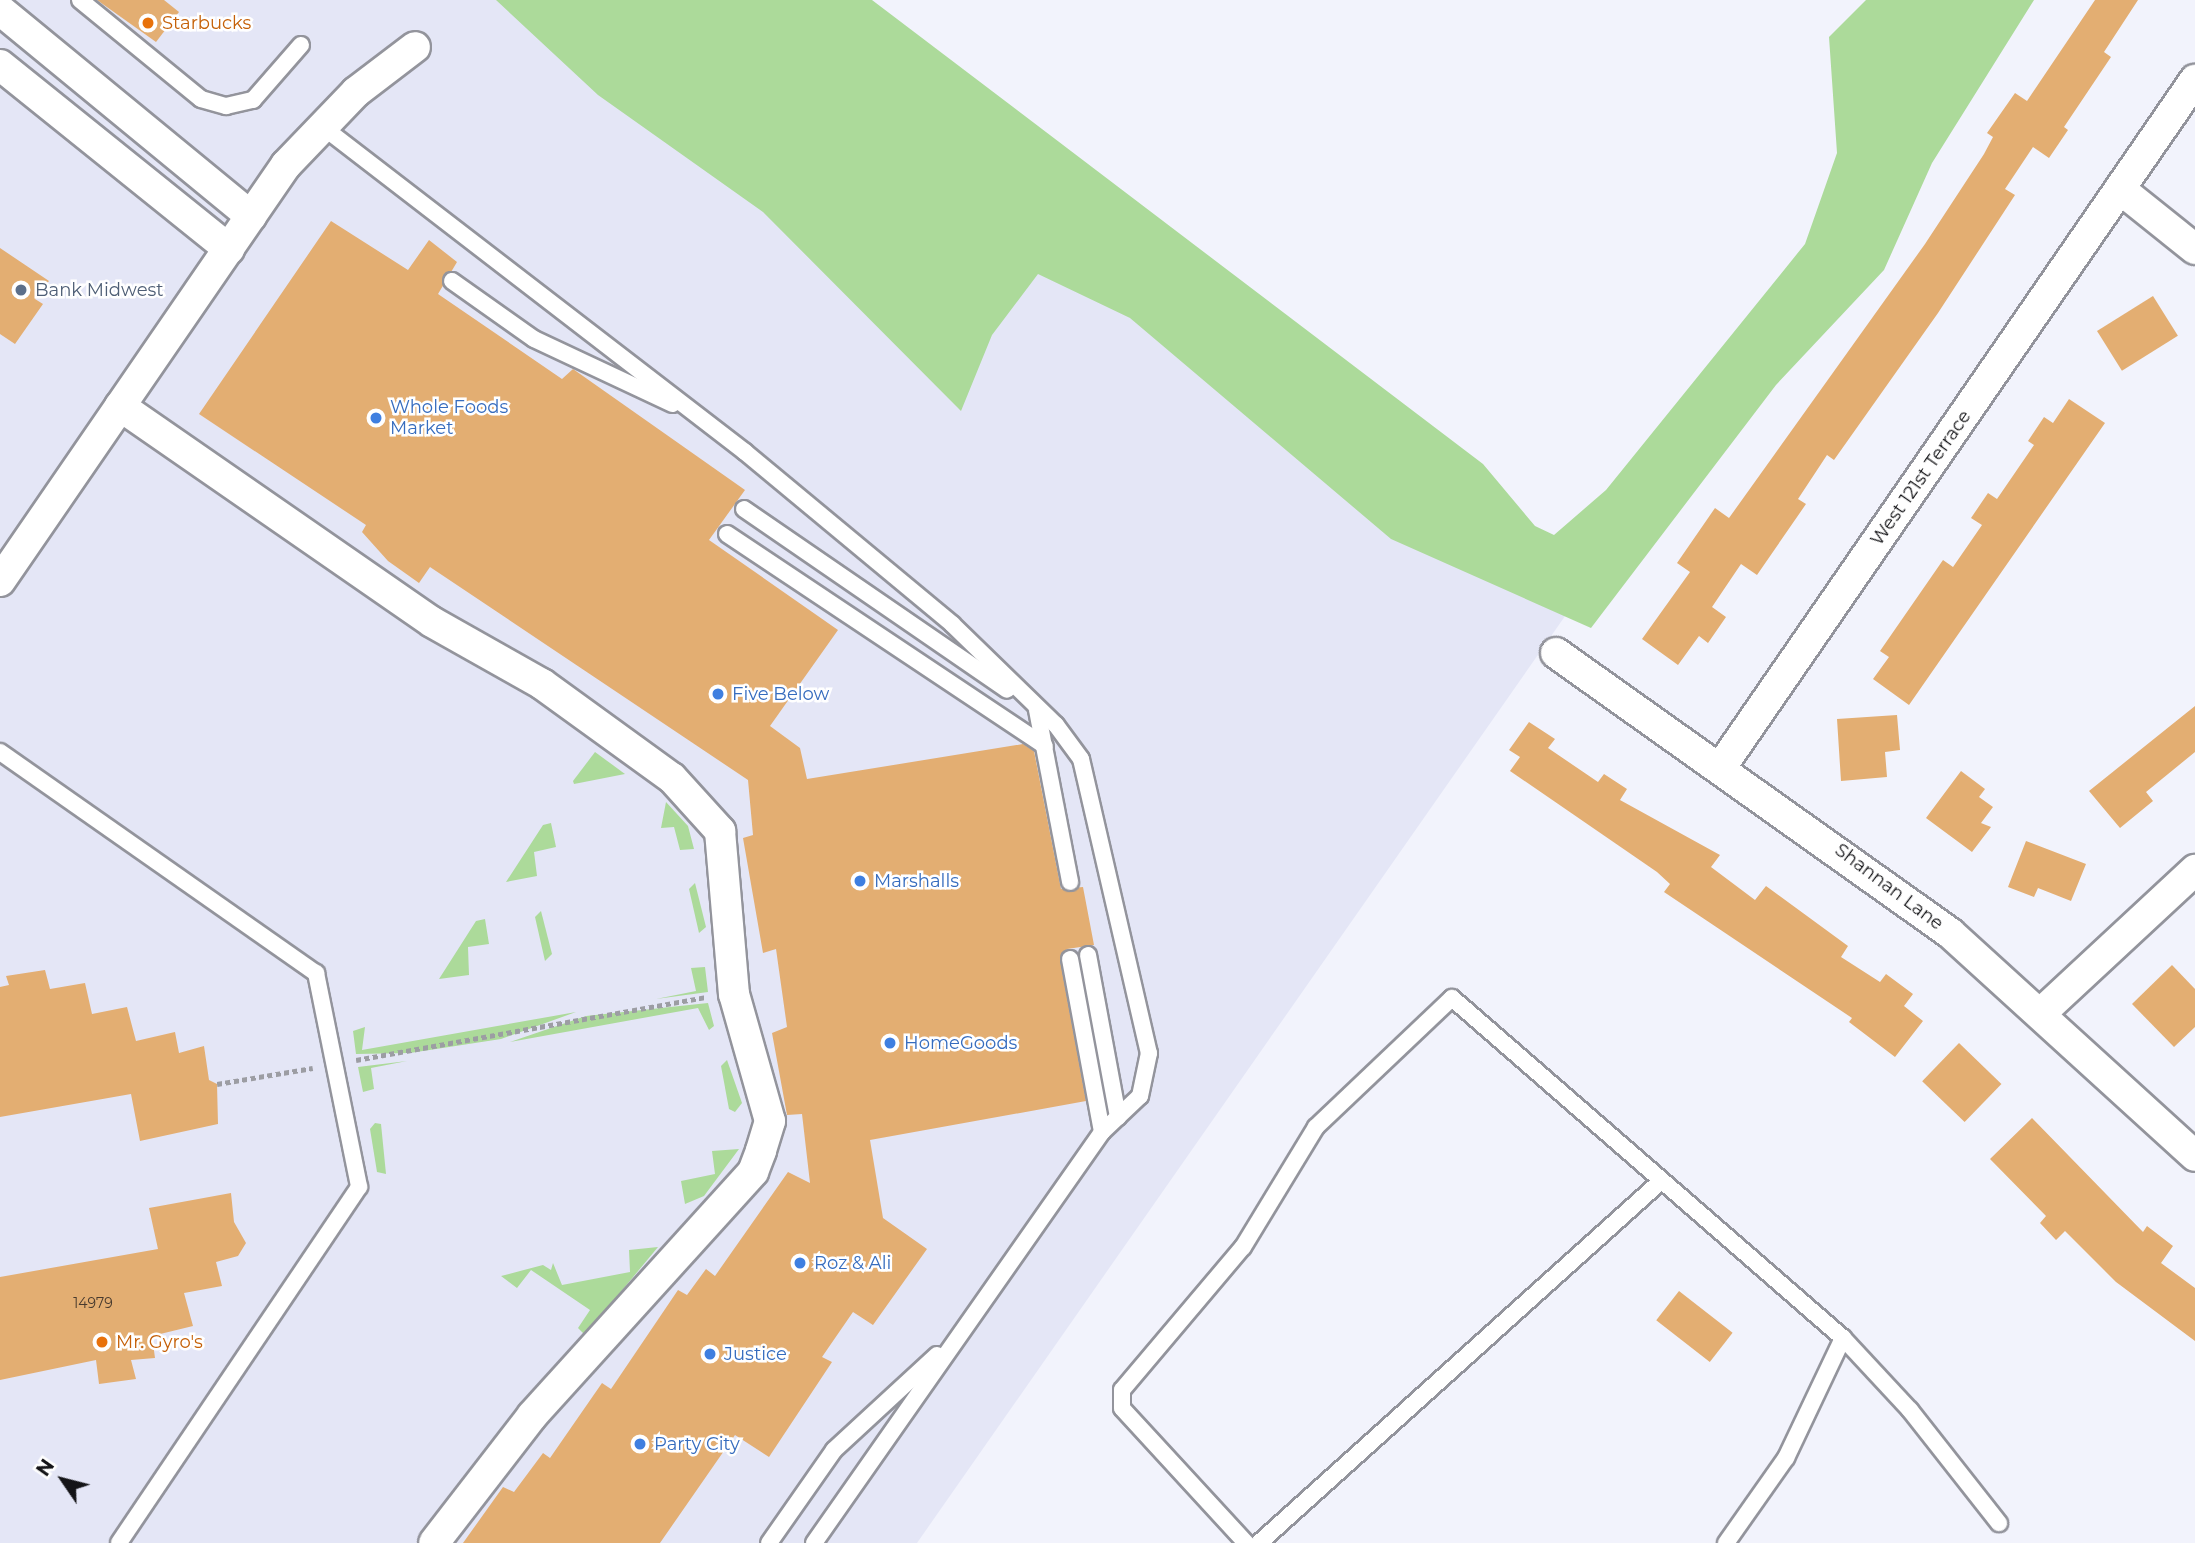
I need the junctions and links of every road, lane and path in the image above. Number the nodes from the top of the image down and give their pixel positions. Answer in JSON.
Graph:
{"nodes":[{"id":1,"x":80,"y":0,"type":"edge"},
{"id":2,"x":0,"y":10,"type":"edge"},
{"id":3,"x":301,"y":45,"type":"dead end"},
{"id":4,"x":415,"y":47,"type":"dead end"},
{"id":5,"x":0,"y":65,"type":"edge"},
{"id":6,"x":2195,"y":80,"type":"edge"},
{"id":7,"x":323,"y":127,"type":"junction"},
{"id":8,"x":2120,"y":189,"type":"junction"},
{"id":9,"x":251,"y":216,"type":"junction"},
{"id":10,"x":229,"y":249,"type":"junction"},
{"id":11,"x":2195,"y":249,"type":"edge"},
{"id":12,"x":452,"y":281,"type":"dead end"},
{"id":13,"x":120,"y":406,"type":"junction"},
{"id":14,"x":700,"y":417,"type":"junction"},
{"id":15,"x":744,"y":509,"type":"dead end"},
{"id":16,"x":727,"y":534,"type":"dead end"},
{"id":17,"x":0,"y":581,"type":"edge"},
{"id":18,"x":1556,"y":653,"type":"dead end"},
{"id":19,"x":1040,"y":712,"type":"junction"},
{"id":20,"x":1045,"y":746,"type":"junction"},
{"id":21,"x":0,"y":751,"type":"edge"},
{"id":22,"x":1721,"y":767,"type":"junction"},
{"id":23,"x":2195,"y":870,"type":"edge"},
{"id":24,"x":1070,"y":882,"type":"dead end"},
{"id":25,"x":1088,"y":955,"type":"dead end"},
{"id":26,"x":1070,"y":959,"type":"dead end"},
{"id":27,"x":734,"y":994,"type":"junction"},
{"id":28,"x":2040,"y":1014,"type":"junction"},
{"id":29,"x":337,"y":1064,"type":"junction"},
{"id":30,"x":217,"y":1084,"type":"dead end"},
{"id":31,"x":1118,"y":1117,"type":"junction"},
{"id":32,"x":1101,"y":1132,"type":"junction"},
{"id":33,"x":2195,"y":1156,"type":"edge"},
{"id":34,"x":1660,"y":1182,"type":"junction"},
{"id":35,"x":960,"y":1334,"type":"junction"},
{"id":36,"x":1843,"y":1338,"type":"junction"},
{"id":37,"x":1999,"y":1523,"type":"dead end"},
{"id":38,"x":119,"y":1543,"type":"edge"},
{"id":39,"x":434,"y":1543,"type":"edge"},
{"id":40,"x":769,"y":1543,"type":"edge"},
{"id":41,"x":814,"y":1543,"type":"edge"},
{"id":42,"x":1246,"y":1543,"type":"edge"},
{"id":43,"x":1259,"y":1543,"type":"edge"},
{"id":44,"x":1726,"y":1543,"type":"edge"}],
"edges":[{"from":1,"to":3,"type":"lane"},
{"from":2,"to":9,"type":"street"},
{"from":4,"to":7,"type":"street"},
{"from":5,"to":10,"type":"street"},
{"from":6,"to":8,"type":"street","name":"West 121st Terrace"},
{"from":7,"to":9,"type":"street"},
{"from":7,"to":14,"type":"lane"},
{"from":8,"to":11,"type":"street"},
{"from":8,"to":22,"type":"street","name":"West 121st Terrace"},
{"from":9,"to":10,"type":"street"},
{"from":10,"to":13,"type":"street"},
{"from":12,"to":14,"type":"lane"},
{"from":13,"to":17,"type":"street"},
{"from":13,"to":27,"type":"street"},
{"from":14,"to":19,"type":"lane"},
{"from":15,"to":19,"type":"lane"},
{"from":16,"to":20,"type":"lane"},
{"from":18,"to":22,"type":"street","name":"Shannan Lane"},
{"from":19,"to":20,"type":"lane"},
{"from":19,"to":31,"type":"lane"},
{"from":20,"to":24,"type":"lane"},
{"from":21,"to":29,"type":"lane"},
{"from":22,"to":28,"type":"street","name":"Shannan Lane"},
{"from":23,"to":28,"type":"street"},
{"from":25,"to":31,"type":"lane"},
{"from":26,"to":32,"type":"lane"},
{"from":27,"to":29,"type":"path"},
{"from":27,"to":39,"type":"street"},
{"from":28,"to":33,"type":"street","name":"Shannan Lane"},
{"from":29,"to":30,"type":"path"},
{"from":29,"to":38,"type":"lane"},
{"from":31,"to":32,"type":"lane"},
{"from":32,"to":35,"type":"lane"},
{"from":34,"to":36,"type":"lane"},
{"from":34,"to":42,"type":"lane"},
{"from":34,"to":43,"type":"lane"},
{"from":35,"to":40,"type":"lane"},
{"from":35,"to":41,"type":"lane"},
{"from":36,"to":37,"type":"lane"},
{"from":36,"to":44,"type":"lane"}]}
